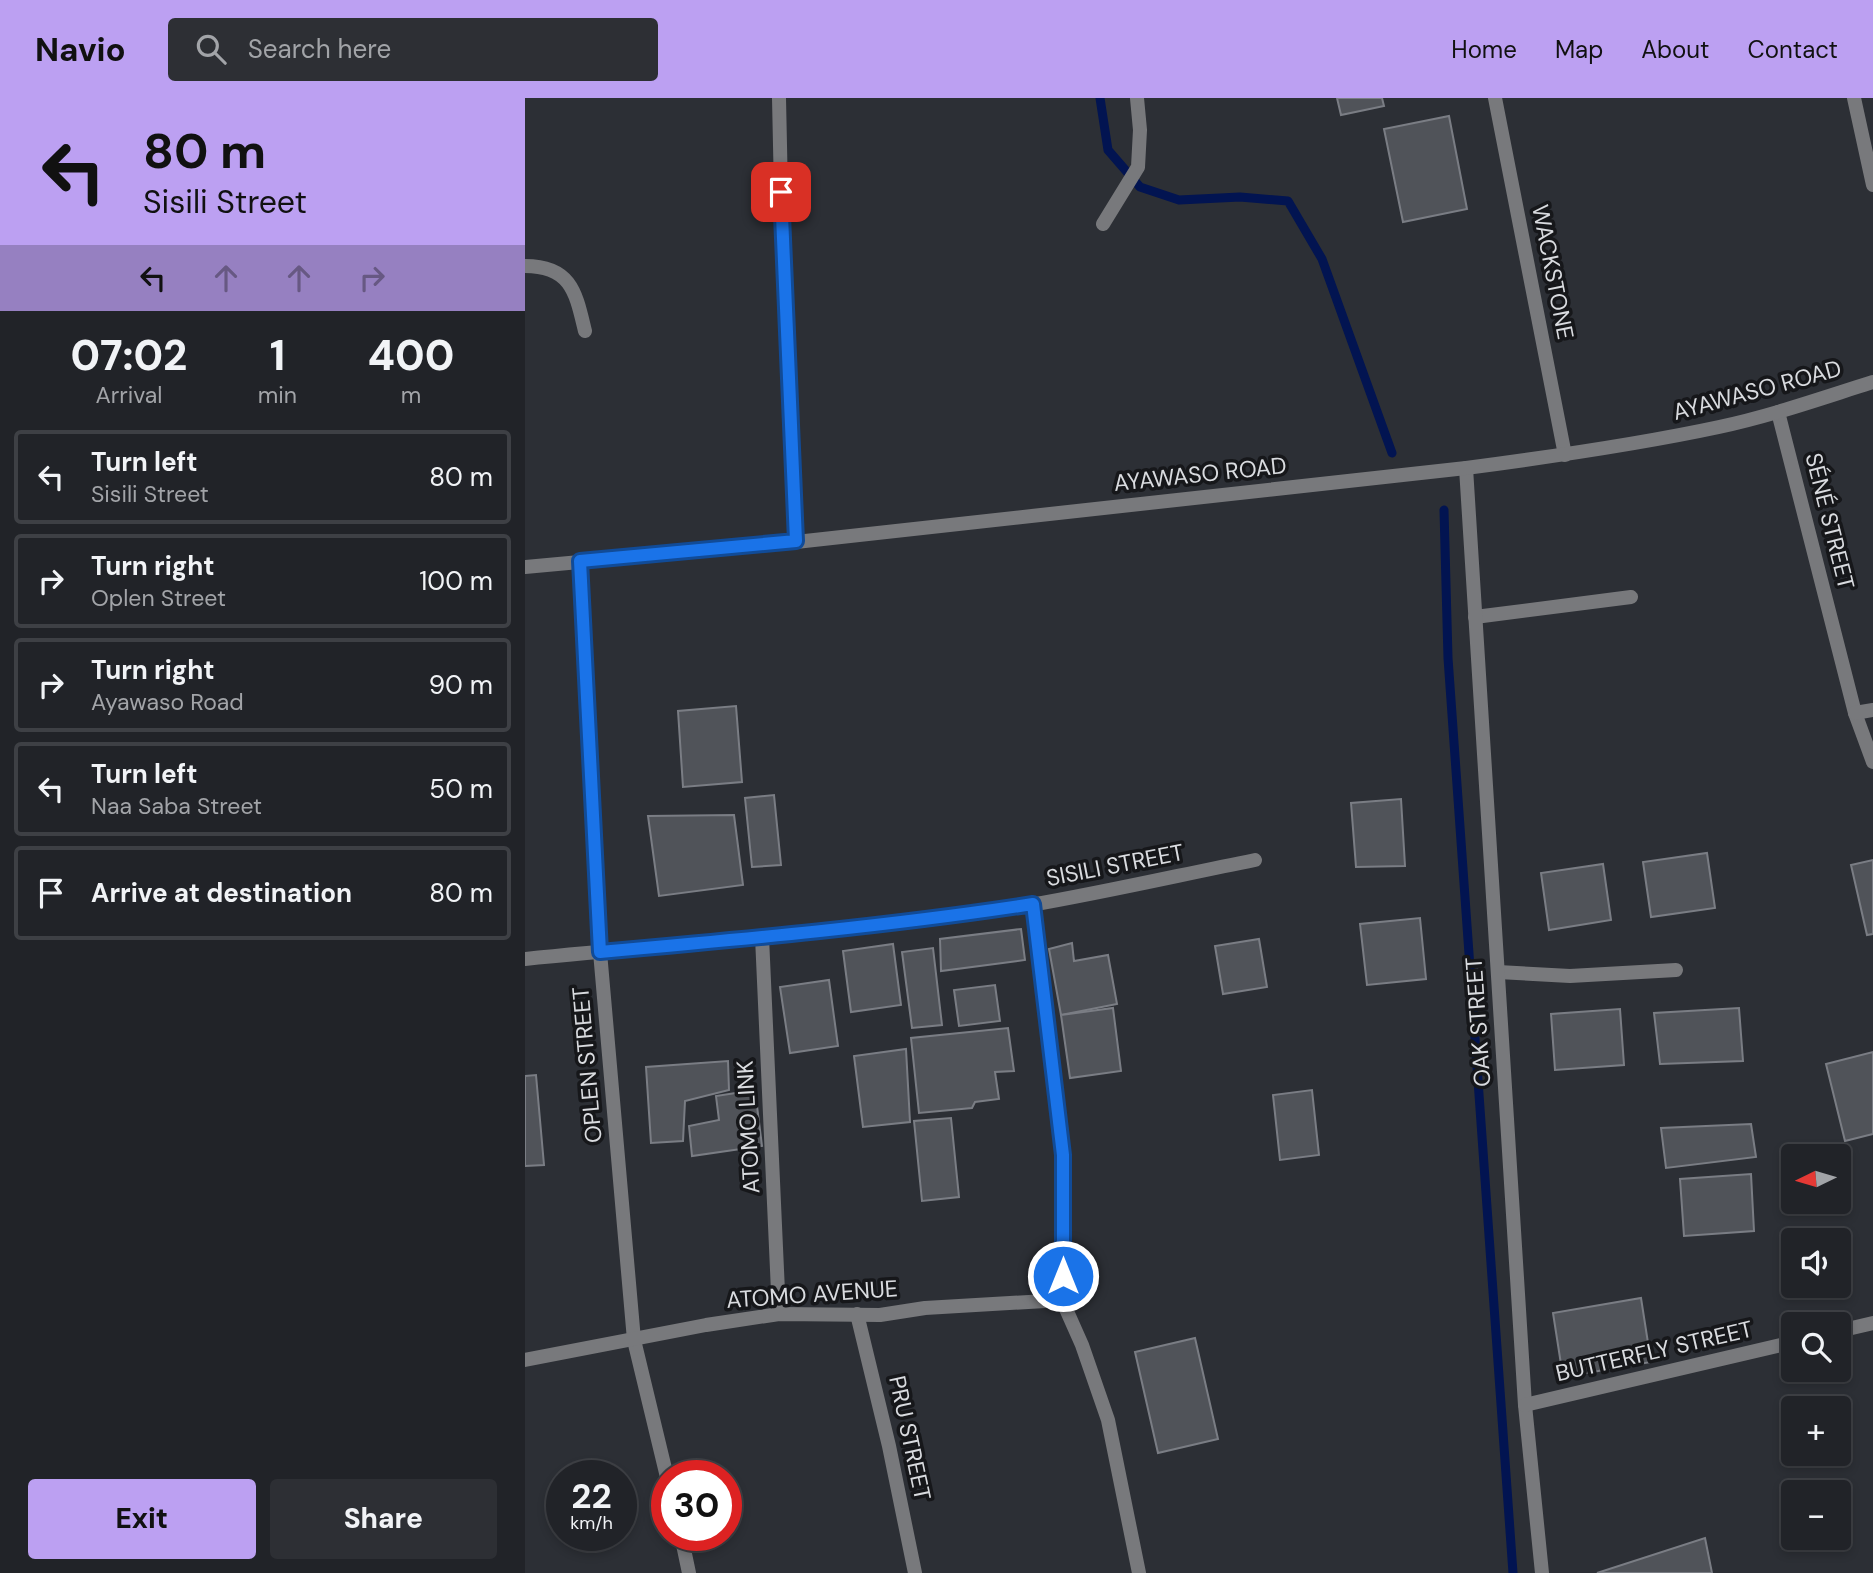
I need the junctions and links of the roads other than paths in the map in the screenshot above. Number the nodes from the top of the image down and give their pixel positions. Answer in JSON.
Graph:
{"nodes":[{"id":1,"x":779,"y":98,"type":"edge"},
{"id":2,"x":1137,"y":98,"type":"edge"},
{"id":3,"x":1495,"y":98,"type":"edge"},
{"id":4,"x":1854,"y":98,"type":"edge"},
{"id":5,"x":1873,"y":185,"type":"edge"},
{"id":6,"x":1103,"y":224,"type":"dead end"},
{"id":7,"x":525,"y":266,"type":"edge"},
{"id":8,"x":585,"y":331,"type":"dead end"},
{"id":9,"x":1873,"y":382,"type":"edge"},
{"id":10,"x":1778,"y":412,"type":"junction"},
{"id":11,"x":1565,"y":455,"type":"junction"},
{"id":12,"x":1466,"y":468,"type":"junction"},
{"id":13,"x":796,"y":541,"type":"junction"},
{"id":14,"x":580,"y":561,"type":"junction"},
{"id":15,"x":525,"y":567,"type":"edge"},
{"id":16,"x":1631,"y":597,"type":"dead end"},
{"id":17,"x":1475,"y":617,"type":"junction"},
{"id":18,"x":1873,"y":710,"type":"edge"},
{"id":19,"x":1855,"y":713,"type":"junction"},
{"id":20,"x":1873,"y":762,"type":"edge"},
{"id":21,"x":1255,"y":860,"type":"dead end"},
{"id":22,"x":1033,"y":904,"type":"junction"},
{"id":23,"x":762,"y":937,"type":"junction"},
{"id":24,"x":600,"y":952,"type":"junction"},
{"id":25,"x":525,"y":960,"type":"edge"},
{"id":26,"x":1676,"y":970,"type":"dead end"},
{"id":27,"x":1498,"y":972,"type":"junction"},
{"id":28,"x":1062,"y":1300,"type":"junction"},
{"id":29,"x":779,"y":1314,"type":"junction"},
{"id":30,"x":857,"y":1314,"type":"junction"},
{"id":31,"x":1873,"y":1323,"type":"edge"},
{"id":32,"x":1851,"y":1328,"type":"edge"},
{"id":33,"x":634,"y":1340,"type":"junction"},
{"id":34,"x":1781,"y":1345,"type":"edge"},
{"id":35,"x":525,"y":1360,"type":"edge"},
{"id":36,"x":1525,"y":1405,"type":"junction"},
{"id":37,"x":663,"y":1460,"type":"edge"},
{"id":38,"x":684,"y":1551,"type":"edge"},
{"id":39,"x":689,"y":1573,"type":"edge"},
{"id":40,"x":915,"y":1573,"type":"edge"},
{"id":41,"x":1139,"y":1573,"type":"edge"},
{"id":42,"x":1542,"y":1573,"type":"edge"}],
"edges":[{"from":1,"to":13,"type":"street"},
{"from":2,"to":6,"type":"street"},
{"from":3,"to":11,"type":"street","name":"WACKSTONE"},
{"from":4,"to":5,"type":"street"},
{"from":7,"to":8,"type":"street"},
{"from":9,"to":10,"type":"street","name":"AYAWASO ROAD"},
{"from":10,"to":11,"type":"street","name":"AYAWASO ROAD"},
{"from":10,"to":19,"type":"street","name":"SÉNÉ STREET"},
{"from":11,"to":12,"type":"street","name":"AYAWASO ROAD"},
{"from":12,"to":13,"type":"street","name":"AYAWASO ROAD"},
{"from":12,"to":17,"type":"street","name":"OAK STREET"},
{"from":13,"to":14,"type":"street","name":"AYAWASO ROAD"},
{"from":14,"to":15,"type":"street","name":"AYAWASO ROAD"},
{"from":14,"to":24,"type":"street","name":"OPLEN STREET"},
{"from":16,"to":17,"type":"street"},
{"from":17,"to":27,"type":"street","name":"OAK STREET"},
{"from":18,"to":19,"type":"street"},
{"from":19,"to":20,"type":"street","name":"SÉNÉ STREET"},
{"from":21,"to":22,"type":"street","name":"SISILI STREET"},
{"from":22,"to":23,"type":"street","name":"SISILI STREET"},
{"from":22,"to":28,"type":"street"},
{"from":23,"to":24,"type":"street","name":"SISILI STREET"},
{"from":23,"to":29,"type":"street","name":"ATOMO LINK"},
{"from":24,"to":25,"type":"street","name":"SISILI STREET"},
{"from":24,"to":33,"type":"street","name":"OPLEN STREET"},
{"from":26,"to":27,"type":"street"},
{"from":27,"to":36,"type":"street","name":"OAK STREET"},
{"from":28,"to":30,"type":"street","name":"ATOMO AVENUE"},
{"from":28,"to":41,"type":"street"},
{"from":29,"to":30,"type":"street","name":"ATOMO AVENUE"},
{"from":29,"to":33,"type":"street","name":"ATOMO AVENUE"},
{"from":30,"to":40,"type":"street","name":"PRU STREET"},
{"from":31,"to":32,"type":"street"},
{"from":33,"to":35,"type":"street","name":"ATOMO AVENUE"},
{"from":33,"to":37,"type":"street","name":"OPLEN STREET"},
{"from":34,"to":36,"type":"street","name":"BUTTERFLY STREET"},
{"from":36,"to":42,"type":"street","name":"OAK STREET"},
{"from":38,"to":39,"type":"street"}]}
